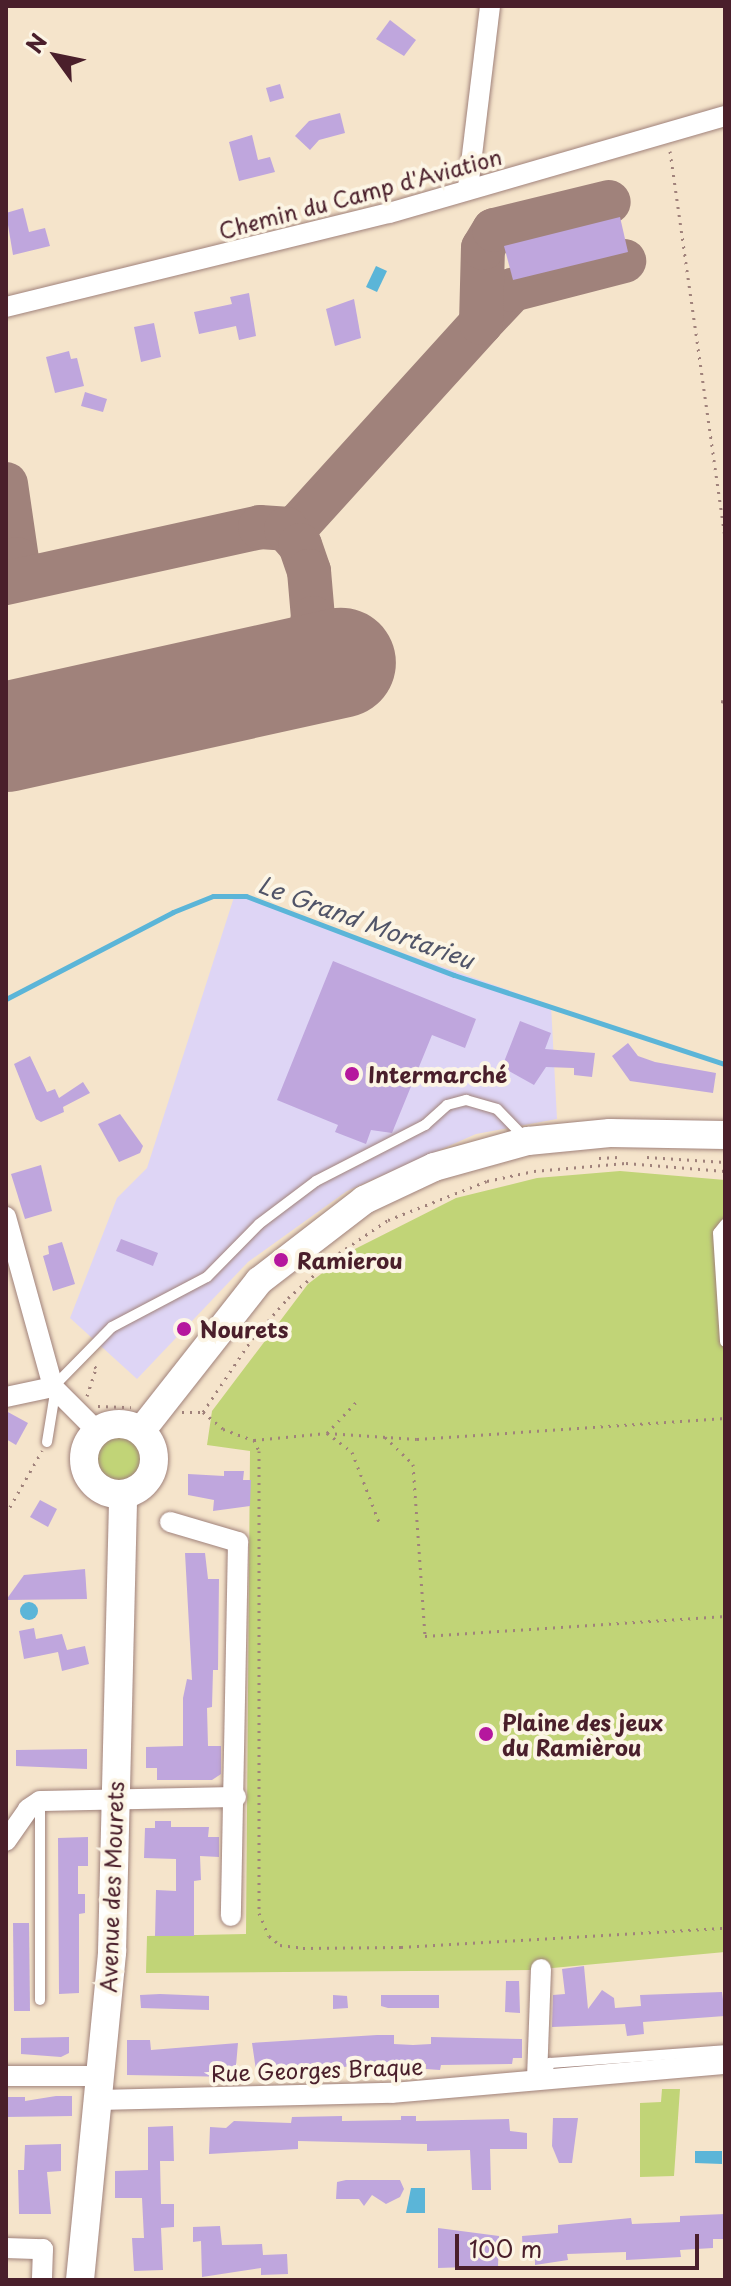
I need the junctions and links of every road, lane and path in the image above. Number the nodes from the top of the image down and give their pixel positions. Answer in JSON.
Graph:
{"nodes":[{"id":1,"x":490,"y":6,"type":"edge"},
{"id":2,"x":725,"y":116,"type":"edge"},
{"id":3,"x":667,"y":133,"type":"junction"},
{"id":4,"x":468,"y":188,"type":"junction"},
{"id":5,"x":6,"y":307,"type":"edge"},
{"id":6,"x":725,"y":539,"type":"edge"},
{"id":7,"x":725,"y":1135,"type":"edge"},
{"id":8,"x":528,"y":1141,"type":"junction"},
{"id":9,"x":585,"y":1158,"type":"dead end"},
{"id":10,"x":725,"y":1162,"type":"edge"},
{"id":11,"x":493,"y":1171,"type":"dead end"},
{"id":12,"x":725,"y":1171,"type":"edge"},
{"id":13,"x":463,"y":1181,"type":"dead end"},
{"id":14,"x":406,"y":1203,"type":"dead end"},
{"id":15,"x":6,"y":1217,"type":"edge"},
{"id":16,"x":725,"y":1224,"type":"edge"},
{"id":17,"x":357,"y":1230,"type":"dead end"},
{"id":18,"x":241,"y":1334,"type":"dead end"},
{"id":19,"x":252,"y":1339,"type":"junction"},
{"id":20,"x":725,"y":1342,"type":"edge"},
{"id":21,"x":85,"y":1353,"type":"junction"},
{"id":22,"x":725,"y":1368,"type":"edge"},
{"id":23,"x":54,"y":1389,"type":"junction"},
{"id":24,"x":6,"y":1397,"type":"edge"},
{"id":25,"x":725,"y":1397,"type":"edge"},
{"id":26,"x":88,"y":1399,"type":"dead end"},
{"id":27,"x":357,"y":1401,"type":"dead end"},
{"id":28,"x":174,"y":1410,"type":"dead end"},
{"id":29,"x":203,"y":1412,"type":"junction"},
{"id":30,"x":725,"y":1418,"type":"edge"},
{"id":31,"x":97,"y":1431,"type":"junction"},
{"id":32,"x":141,"y":1431,"type":"junction"},
{"id":33,"x":327,"y":1433,"type":"junction"},
{"id":34,"x":385,"y":1437,"type":"junction"},
{"id":35,"x":254,"y":1440,"type":"junction"},
{"id":36,"x":47,"y":1442,"type":"joint"},
{"id":37,"x":123,"y":1494,"type":"junction"},
{"id":38,"x":6,"y":1514,"type":"edge"},
{"id":39,"x":170,"y":1522,"type":"dead end"},
{"id":40,"x":379,"y":1522,"type":"dead end"},
{"id":41,"x":725,"y":1616,"type":"edge"},
{"id":42,"x":236,"y":1797,"type":"junction"},
{"id":43,"x":40,"y":1801,"type":"junction"},
{"id":44,"x":114,"y":1801,"type":"junction"},
{"id":45,"x":6,"y":1841,"type":"edge"},
{"id":46,"x":231,"y":1916,"type":"dead end"},
{"id":47,"x":725,"y":1928,"type":"edge"},
{"id":48,"x":541,"y":1969,"type":"dead end"},
{"id":49,"x":40,"y":2000,"type":"dead end"},
{"id":50,"x":725,"y":2050,"type":"edge"},
{"id":51,"x":725,"y":2064,"type":"edge"},
{"id":52,"x":6,"y":2076,"type":"edge"},
{"id":53,"x":541,"y":2078,"type":"junction"},
{"id":54,"x":100,"y":2088,"type":"junction"},
{"id":55,"x":6,"y":2248,"type":"edge"},
{"id":56,"x":42,"y":2280,"type":"edge"},
{"id":57,"x":80,"y":2280,"type":"edge"}],
"edges":[{"from":1,"to":4,"type":"street"},
{"from":2,"to":3,"type":"street","name":"Chemin du Camp d'Aviation"},
{"from":3,"to":4,"type":"street","name":"Chemin du Camp d'Aviation"},
{"from":3,"to":6,"type":"path"},
{"from":4,"to":5,"type":"street","name":"Chemin du Camp d'Aviation"},
{"from":7,"to":8,"type":"main road"},
{"from":8,"to":21,"type":"lane"},
{"from":8,"to":32,"type":"main road"},
{"from":9,"to":10,"type":"path"},
{"from":11,"to":13,"type":"path"},
{"from":12,"to":19,"type":"path"},
{"from":14,"to":17,"type":"path"},
{"from":15,"to":23,"type":"street"},
{"from":16,"to":20,"type":"lane"},
{"from":18,"to":19,"type":"path"},
{"from":19,"to":29,"type":"path"},
{"from":21,"to":23,"type":"lane"},
{"from":21,"to":26,"type":"path"},
{"from":22,"to":25,"type":"path"},
{"from":23,"to":24,"type":"street"},
{"from":23,"to":31,"type":"street"},
{"from":23,"to":36,"type":"lane"},
{"from":27,"to":33,"type":"path"},
{"from":28,"to":29,"type":"path"},
{"from":29,"to":35,"type":"path"},
{"from":30,"to":34,"type":"path"},
{"from":31,"to":32,"type":"main road"},
{"from":31,"to":37,"type":"main road"},
{"from":32,"to":37,"type":"main road"},
{"from":33,"to":34,"type":"path"},
{"from":33,"to":35,"type":"path"},
{"from":33,"to":40,"type":"path"},
{"from":34,"to":41,"type":"path"},
{"from":35,"to":47,"type":"path"},
{"from":36,"to":38,"type":"path"},
{"from":37,"to":44,"type":"main road","name":"Avenue des Mourets"},
{"from":39,"to":42,"type":"street"},
{"from":42,"to":44,"type":"street"},
{"from":42,"to":46,"type":"street"},
{"from":43,"to":44,"type":"street"},
{"from":43,"to":45,"type":"street"},
{"from":43,"to":49,"type":"lane"},
{"from":44,"to":54,"type":"main road","name":"Avenue des Mourets"},
{"from":48,"to":53,"type":"street"},
{"from":50,"to":53,"type":"lane"},
{"from":51,"to":53,"type":"street","name":"Rue Georges Braque"},
{"from":52,"to":54,"type":"street","name":"Rue Georges Braque"},
{"from":53,"to":54,"type":"street","name":"Rue Georges Braque"},
{"from":54,"to":57,"type":"main road","name":"Avenue des Mourets"},
{"from":55,"to":56,"type":"street"}]}
